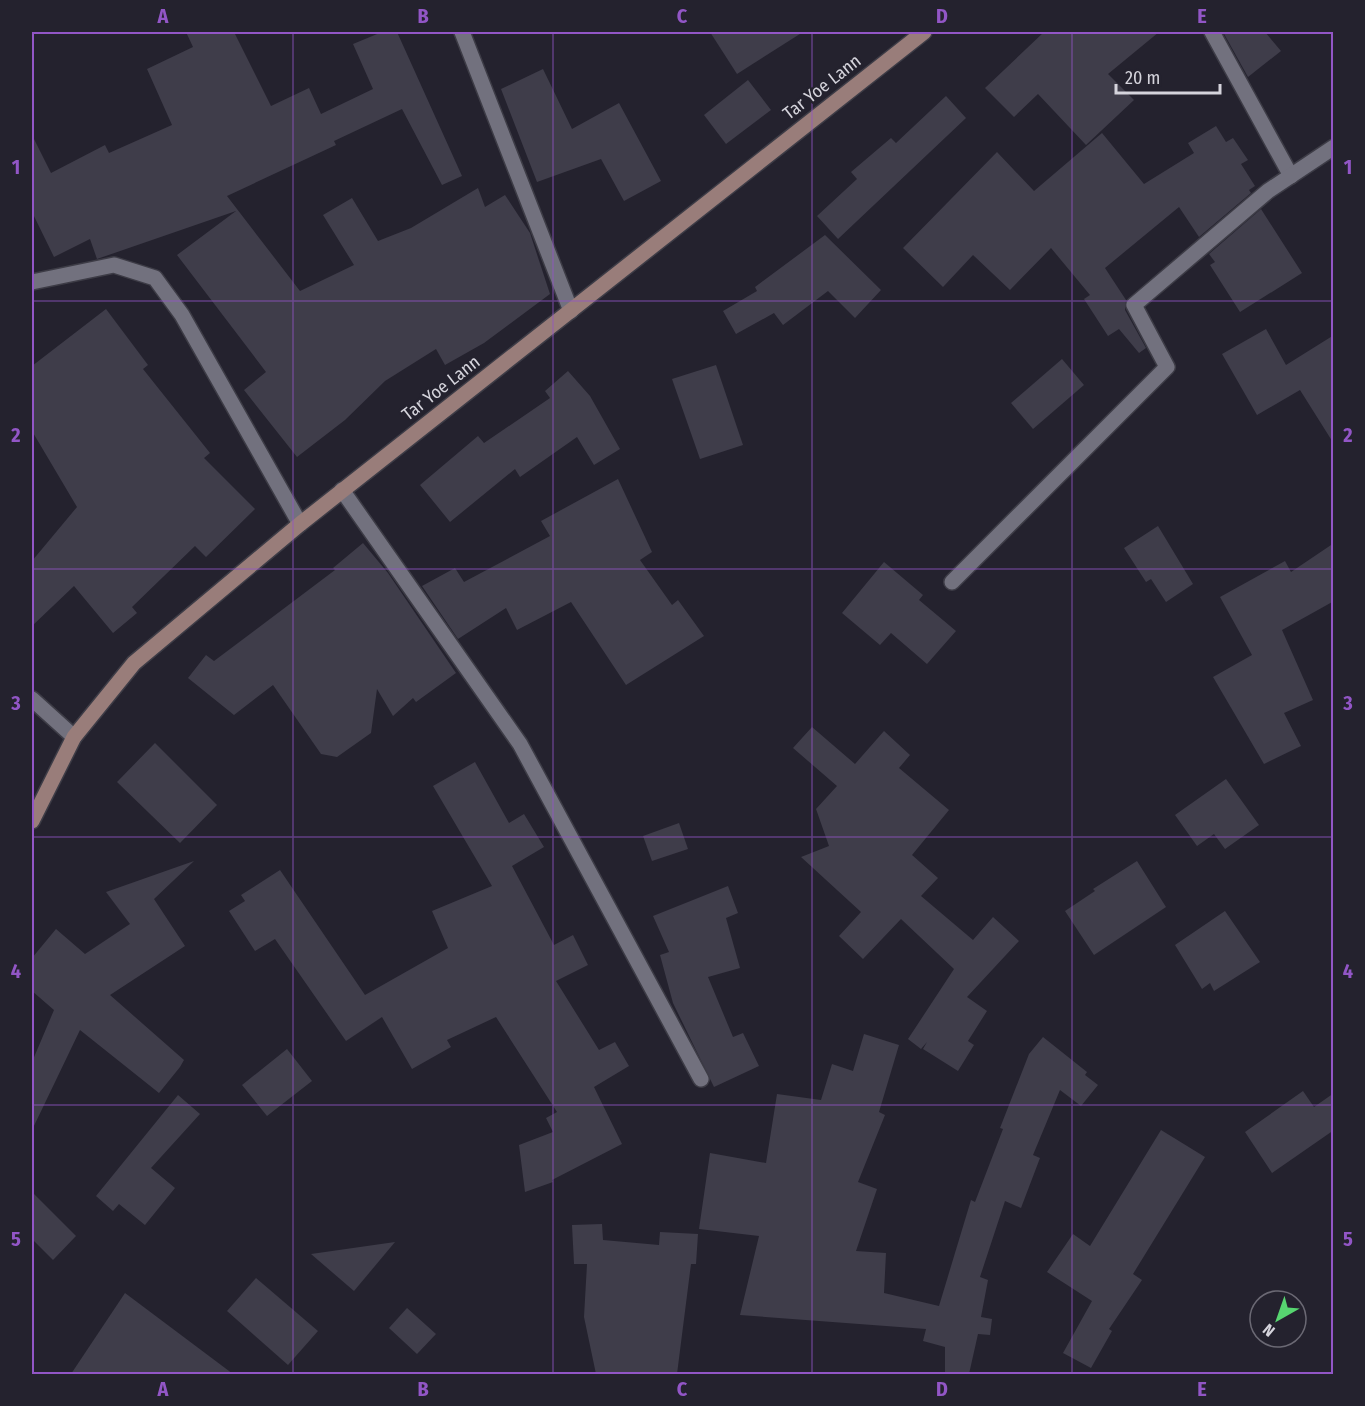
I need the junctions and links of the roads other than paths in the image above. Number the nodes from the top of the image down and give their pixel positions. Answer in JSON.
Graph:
{"nodes":[{"id":1,"x":462,"y":32,"type":"edge"},
{"id":2,"x":924,"y":32,"type":"edge"},
{"id":3,"x":1212,"y":32,"type":"edge"},
{"id":4,"x":1334,"y":147,"type":"edge"},
{"id":5,"x":1291,"y":176,"type":"junction"},
{"id":6,"x":32,"y":282,"type":"edge"},
{"id":7,"x":571,"y":311,"type":"junction"},
{"id":8,"x":342,"y":490,"type":"junction"},
{"id":9,"x":300,"y":524,"type":"junction"},
{"id":10,"x":952,"y":582,"type":"dead end"},
{"id":11,"x":32,"y":699,"type":"edge"},
{"id":12,"x":74,"y":737,"type":"junction"},
{"id":13,"x":32,"y":821,"type":"edge"},
{"id":14,"x":702,"y":1079,"type":"dead end"}],
"edges":[{"from":1,"to":7,"type":"street"},
{"from":2,"to":7,"type":"main road","name":"Tar Yoe Lann"},
{"from":3,"to":5,"type":"street"},
{"from":4,"to":5,"type":"street"},
{"from":5,"to":10,"type":"street"},
{"from":6,"to":9,"type":"street"},
{"from":7,"to":8,"type":"main road","name":"Tar Yoe Lann"},
{"from":8,"to":9,"type":"main road","name":"Tar Yoe Lann"},
{"from":8,"to":14,"type":"street"},
{"from":9,"to":12,"type":"main road","name":"Tar Yoe Lann"},
{"from":11,"to":12,"type":"street"},
{"from":12,"to":13,"type":"main road","name":"Tar Yoe Lann"}]}
